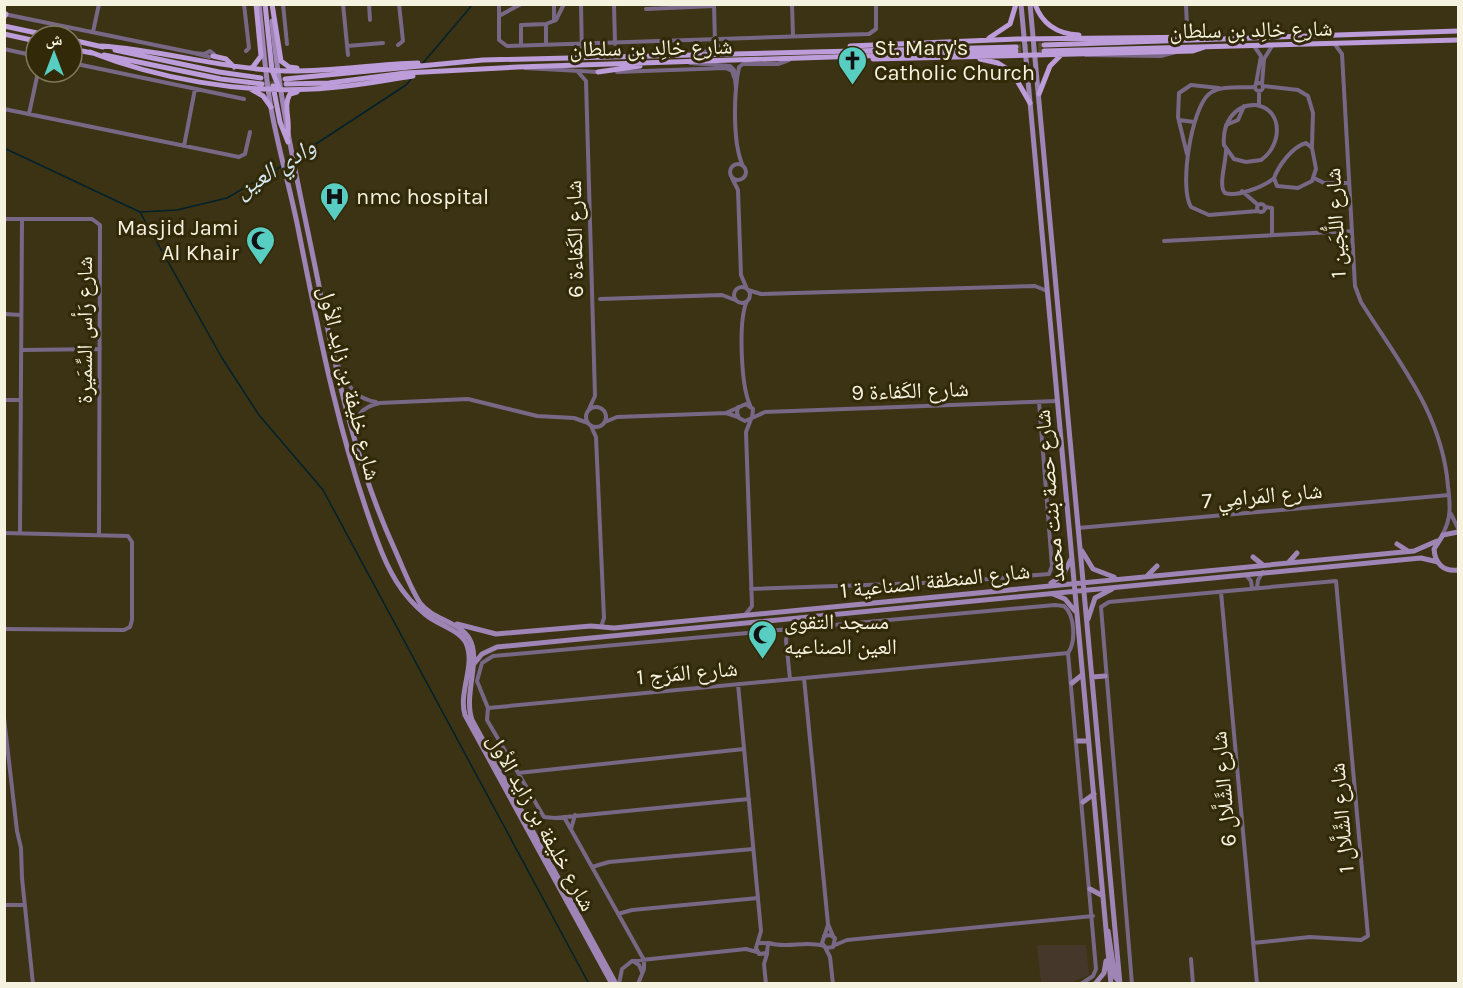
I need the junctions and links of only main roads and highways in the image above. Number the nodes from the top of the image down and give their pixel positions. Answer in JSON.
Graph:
{"nodes":[{"id":1,"x":257,"y":4,"type":"edge"},
{"id":2,"x":265,"y":4,"type":"edge"},
{"id":3,"x":271,"y":4,"type":"edge"},
{"id":4,"x":1018,"y":4,"type":"edge"},
{"id":5,"x":1033,"y":4,"type":"edge"},
{"id":6,"x":4,"y":26,"type":"edge"},
{"id":7,"x":24,"y":30,"type":"edge"},
{"id":8,"x":1458,"y":31,"type":"edge"},
{"id":9,"x":4,"y":34,"type":"edge"},
{"id":10,"x":24,"y":38,"type":"edge"},
{"id":11,"x":1125,"y":38,"type":"junction"},
{"id":12,"x":1024,"y":39,"type":"junction"},
{"id":13,"x":1034,"y":39,"type":"junction"},
{"id":14,"x":1229,"y":39,"type":"junction"},
{"id":15,"x":1458,"y":40,"type":"edge"},
{"id":16,"x":980,"y":41,"type":"junction"},
{"id":17,"x":84,"y":42,"type":"edge"},
{"id":18,"x":101,"y":46,"type":"junction"},
{"id":19,"x":1205,"y":46,"type":"junction"},
{"id":20,"x":836,"y":49,"type":"junction"},
{"id":21,"x":84,"y":51,"type":"edge"},
{"id":22,"x":90,"y":52,"type":"junction"},
{"id":23,"x":1062,"y":54,"type":"junction"},
{"id":24,"x":1026,"y":55,"type":"junction"},
{"id":25,"x":1035,"y":55,"type":"junction"},
{"id":26,"x":213,"y":56,"type":"road end"},
{"id":27,"x":967,"y":57,"type":"junction"},
{"id":28,"x":836,"y":58,"type":"junction"},
{"id":29,"x":649,"y":63,"type":"junction"},
{"id":30,"x":234,"y":67,"type":"junction"},
{"id":31,"x":251,"y":69,"type":"junction"},
{"id":32,"x":341,"y":69,"type":"junction"},
{"id":33,"x":272,"y":70,"type":"junction"},
{"id":34,"x":597,"y":72,"type":"road end"},
{"id":35,"x":374,"y":74,"type":"junction"},
{"id":36,"x":286,"y":82,"type":"tunnel mouth"},
{"id":37,"x":245,"y":87,"type":"junction"},
{"id":38,"x":274,"y":88,"type":"junction"},
{"id":39,"x":337,"y":88,"type":"junction"},
{"id":40,"x":1039,"y":94,"type":"junction"},
{"id":41,"x":1030,"y":103,"type":"junction"},
{"id":42,"x":271,"y":107,"type":"junction"},
{"id":43,"x":288,"y":140,"type":"junction"},
{"id":44,"x":379,"y":515,"type":"junction"},
{"id":45,"x":373,"y":527,"type":"junction"},
{"id":46,"x":1458,"y":530,"type":"edge"},
{"id":47,"x":1438,"y":539,"type":"junction"},
{"id":48,"x":1080,"y":543,"type":"junction"},
{"id":49,"x":1397,"y":544,"type":"dead end"},
{"id":50,"x":1408,"y":551,"type":"junction"},
{"id":51,"x":1297,"y":553,"type":"dead end"},
{"id":52,"x":1072,"y":557,"type":"junction"},
{"id":53,"x":1252,"y":557,"type":"dead end"},
{"id":54,"x":1289,"y":562,"type":"junction"},
{"id":55,"x":1438,"y":562,"type":"junction"},
{"id":56,"x":1263,"y":565,"type":"junction"},
{"id":57,"x":1157,"y":566,"type":"dead end"},
{"id":58,"x":1458,"y":570,"type":"edge"},
{"id":59,"x":1148,"y":576,"type":"junction"},
{"id":60,"x":1122,"y":578,"type":"junction"},
{"id":61,"x":1083,"y":582,"type":"junction"},
{"id":62,"x":1074,"y":583,"type":"junction"},
{"id":63,"x":1048,"y":585,"type":"junction"},
{"id":64,"x":1117,"y":586,"type":"junction"},
{"id":65,"x":1074,"y":590,"type":"junction"},
{"id":66,"x":1083,"y":590,"type":"junction"},
{"id":67,"x":1048,"y":593,"type":"junction"},
{"id":68,"x":930,"y":597,"type":"junction"},
{"id":69,"x":924,"y":604,"type":"junction"},
{"id":70,"x":1076,"y":614,"type":"junction"},
{"id":71,"x":436,"y":617,"type":"junction"},
{"id":72,"x":657,"y":624,"type":"junction"},
{"id":73,"x":1087,"y":624,"type":"junction"},
{"id":74,"x":656,"y":631,"type":"junction"},
{"id":75,"x":472,"y":666,"type":"junction"},
{"id":76,"x":1082,"y":675,"type":"junction"},
{"id":77,"x":1105,"y":676,"type":"road end"},
{"id":78,"x":1092,"y":677,"type":"junction"},
{"id":79,"x":1072,"y":683,"type":"road end"},
{"id":80,"x":1078,"y":741,"type":"road end"},
{"id":81,"x":1088,"y":741,"type":"junction"},
{"id":82,"x":1094,"y":794,"type":"junction"},
{"id":83,"x":1083,"y":802,"type":"road end"},
{"id":84,"x":1090,"y":889,"type":"road end"},
{"id":85,"x":1103,"y":896,"type":"junction"},
{"id":86,"x":1105,"y":926,"type":"junction"},
{"id":87,"x":1107,"y":953,"type":"junction"},
{"id":88,"x":1114,"y":980,"type":"edge"},
{"id":89,"x":1120,"y":983,"type":"edge"},
{"id":90,"x":616,"y":984,"type":"edge"},
{"id":91,"x":1097,"y":984,"type":"edge"}],
"edges":[{"from":1,"to":31,"type":"main road"},
{"from":1,"to":33,"type":"main road","name":"شارع خليفة بن زايد الأول"},
{"from":2,"to":33,"type":"main road"},
{"from":3,"to":32,"type":"main road"},
{"from":3,"to":33,"type":"main road","name":"شارع خليفة بن زايد الأول"},
{"from":4,"to":12,"type":"main road","name":"شارع حصة بنت محمد"},
{"from":4,"to":16,"type":"main road"},
{"from":5,"to":11,"type":"main road"},
{"from":5,"to":13,"type":"main road","name":"شارع حصة بنت محمد"},
{"from":6,"to":7,"type":"main road"},
{"from":8,"to":14,"type":"main road","name":"شارع خالِد بن سلطان"},
{"from":9,"to":10,"type":"main road"},
{"from":11,"to":13,"type":"main road"},
{"from":11,"to":14,"type":"main road"},
{"from":12,"to":13,"type":"main road"},
{"from":12,"to":16,"type":"main road"},
{"from":12,"to":24,"type":"main road","name":"شارع حصة بنت محمد"},
{"from":13,"to":25,"type":"main road","name":"شارع حصة بنت محمد"},
{"from":14,"to":19,"type":"main road","name":"شارع خالِد بن سلطان"},
{"from":15,"to":19,"type":"main road","name":"شارع خالِد بن سلطان"},
{"from":16,"to":20,"type":"main road"},
{"from":17,"to":18,"type":"main road"},
{"from":18,"to":22,"type":"main road"},
{"from":18,"to":30,"type":"main road"},
{"from":19,"to":23,"type":"main road"},
{"from":20,"to":28,"type":"main road","name":"شارع خالِد بن سلطان"},
{"from":20,"to":35,"type":"main road","name":"شارع خالِد بن سلطان"},
{"from":21,"to":22,"type":"main road"},
{"from":22,"to":37,"type":"main road"},
{"from":23,"to":25,"type":"main road"},
{"from":23,"to":40,"type":"main road"},
{"from":24,"to":25,"type":"main road"},
{"from":24,"to":27,"type":"main road"},
{"from":24,"to":41,"type":"main road","name":"شارع حصة بنت محمد"},
{"from":25,"to":40,"type":"main road","name":"شارع حصة بنت محمد"},
{"from":26,"to":30,"type":"main road"},
{"from":27,"to":28,"type":"main road"},
{"from":27,"to":41,"type":"main road"},
{"from":28,"to":29,"type":"main road","name":"شارع خالِد بن سلطان"},
{"from":29,"to":34,"type":"main road"},
{"from":29,"to":35,"type":"main road","name":"شارع خالِد بن سلطان"},
{"from":30,"to":31,"type":"main road"},
{"from":31,"to":33,"type":"main road"},
{"from":32,"to":33,"type":"main road"},
{"from":32,"to":35,"type":"main road"},
{"from":33,"to":38,"type":"main road","name":"شارع خليفة بن زايد الأول"},
{"from":33,"to":38,"type":"main road"},
{"from":35,"to":36,"type":"main road","name":"شارع خالِد بن سلطان"},
{"from":35,"to":39,"type":"main road"},
{"from":37,"to":38,"type":"main road"},
{"from":37,"to":42,"type":"main road"},
{"from":38,"to":39,"type":"main road"},
{"from":38,"to":42,"type":"main road","name":"شارع خليفة بن زايد الأول"},
{"from":38,"to":43,"type":"main road"},
{"from":39,"to":43,"type":"main road"},
{"from":40,"to":48,"type":"main road","name":"شارع حصة بنت محمد"},
{"from":41,"to":52,"type":"main road","name":"شارع حصة بنت محمد"},
{"from":42,"to":45,"type":"main road","name":"شارع خليفة بن زايد الأول"},
{"from":43,"to":44,"type":"main road","name":"شارع خليفة بن زايد الأول"},
{"from":44,"to":45,"type":"main road"},
{"from":44,"to":71,"type":"main road","name":"شارع خليفة بن زايد الأول"},
{"from":45,"to":90,"type":"main road","name":"شارع خليفة بن زايد الأول"},
{"from":46,"to":47,"type":"main road","name":"شارع المنطقة الصناعية 1"},
{"from":47,"to":50,"type":"main road","name":"شارع المنطقة الصناعية 1"},
{"from":47,"to":55,"type":"main road"},
{"from":48,"to":60,"type":"main road"},
{"from":48,"to":61,"type":"main road","name":"شارع حصة بنت محمد"},
{"from":49,"to":50,"type":"main road"},
{"from":50,"to":54,"type":"main road","name":"شارع المنطقة الصناعية 1"},
{"from":51,"to":54,"type":"main road"},
{"from":52,"to":62,"type":"main road","name":"شارع حصة بنت محمد"},
{"from":52,"to":63,"type":"main road"},
{"from":53,"to":56,"type":"main road"},
{"from":54,"to":56,"type":"main road","name":"شارع المنطقة الصناعية 1"},
{"from":55,"to":58,"type":"main road","name":"شارع المنطقة الصناعية 1"},
{"from":55,"to":64,"type":"main road","name":"شارع المنطقة الصناعية 1"},
{"from":56,"to":59,"type":"main road","name":"شارع المنطقة الصناعية 1"},
{"from":57,"to":59,"type":"main road"},
{"from":59,"to":60,"type":"main road","name":"شارع المنطقة الصناعية 1"},
{"from":60,"to":61,"type":"main road","name":"شارع المنطقة الصناعية 1"},
{"from":61,"to":62,"type":"main road","name":"شارع المنطقة الصناعية 1"},
{"from":61,"to":66,"type":"main road","name":"شارع حصة بنت محمد"},
{"from":62,"to":63,"type":"main road","name":"شارع المنطقة الصناعية 1"},
{"from":62,"to":65,"type":"main road","name":"شارع حصة بنت محمد"},
{"from":63,"to":68,"type":"main road","name":"شارع المنطقة الصناعية 1"},
{"from":64,"to":66,"type":"main road","name":"شارع المنطقة الصناعية 1"},
{"from":64,"to":73,"type":"main road"},
{"from":65,"to":66,"type":"main road","name":"شارع المنطقة الصناعية 1"},
{"from":65,"to":67,"type":"main road","name":"شارع المنطقة الصناعية 1"},
{"from":65,"to":70,"type":"main road","name":"شارع حصة بنت محمد"},
{"from":66,"to":73,"type":"main road","name":"شارع حصة بنت محمد"},
{"from":67,"to":69,"type":"main road","name":"شارع المنطقة الصناعية 1"},
{"from":67,"to":70,"type":"main road"},
{"from":68,"to":69,"type":"main road"},
{"from":68,"to":72,"type":"main road","name":"شارع المنطقة الصناعية 1"},
{"from":69,"to":74,"type":"main road","name":"شارع المنطقة الصناعية 1"},
{"from":70,"to":76,"type":"main road","name":"شارع حصة بنت محمد"},
{"from":71,"to":72,"type":"main road","name":"شارع المنطقة الصناعية 1"},
{"from":71,"to":75,"type":"main road","name":"شارع خليفة بن زايد الأول"},
{"from":72,"to":74,"type":"main road"},
{"from":73,"to":78,"type":"main road","name":"شارع حصة بنت محمد"},
{"from":74,"to":75,"type":"main road","name":"شارع المنطقة الصناعية 1"},
{"from":75,"to":90,"type":"main road","name":"شارع خليفة بن زايد الأول"},
{"from":76,"to":79,"type":"main road"},
{"from":76,"to":81,"type":"main road","name":"شارع حصة بنت محمد"},
{"from":77,"to":78,"type":"main road"},
{"from":78,"to":88,"type":"main road","name":"شارع حصة بنت محمد"},
{"from":80,"to":81,"type":"main road"},
{"from":81,"to":82,"type":"main road","name":"شارع حصة بنت محمد"},
{"from":82,"to":83,"type":"main road"},
{"from":82,"to":85,"type":"main road","name":"شارع حصة بنت محمد"},
{"from":84,"to":85,"type":"main road"},
{"from":85,"to":86,"type":"main road","name":"شارع حصة بنت محمد"},
{"from":86,"to":87,"type":"main road","name":"شارع حصة بنت محمد"},
{"from":86,"to":88,"type":"main road"},
{"from":87,"to":88,"type":"main road","name":"شارع حصة بنت محمد"},
{"from":87,"to":91,"type":"main road"},
{"from":88,"to":89,"type":"main road","name":"شارع حصة بنت محمد"},
{"from":88,"to":91,"type":"main road"}]}
